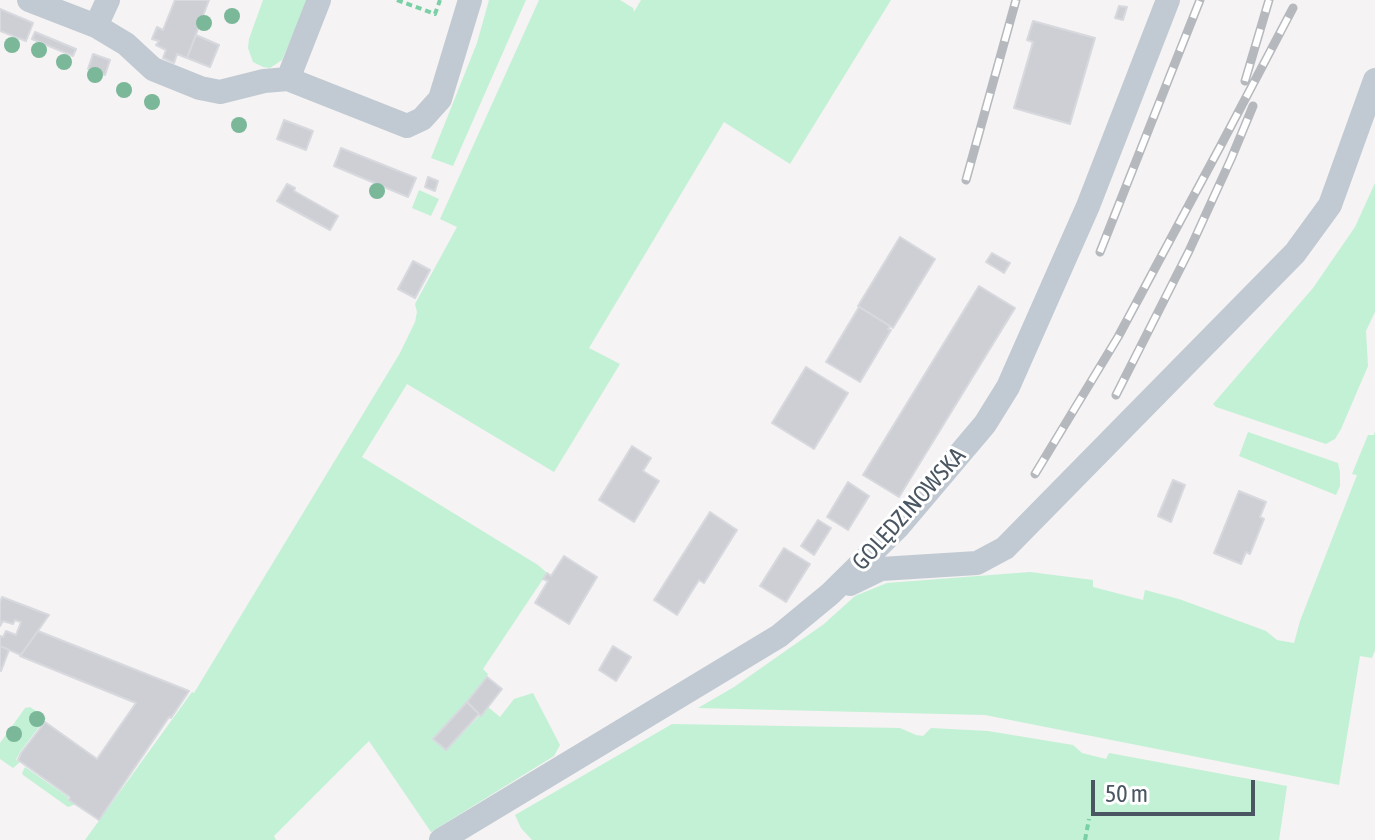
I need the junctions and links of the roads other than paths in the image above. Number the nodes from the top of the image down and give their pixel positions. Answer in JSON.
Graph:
{"nodes":[{"id":1,"x":29,"y":0,"type":"edge"},
{"id":2,"x":108,"y":0,"type":"edge"},
{"id":3,"x":319,"y":0,"type":"edge"},
{"id":4,"x":470,"y":0,"type":"edge"},
{"id":5,"x":1168,"y":0,"type":"edge"},
{"id":6,"x":96,"y":26,"type":"junction"},
{"id":7,"x":288,"y":79,"type":"junction"},
{"id":8,"x":1375,"y":80,"type":"edge"},
{"id":9,"x":830,"y":594,"type":"junction"},
{"id":10,"x":441,"y":840,"type":"edge"}],
"edges":[{"from":1,"to":6,"type":"lane"},
{"from":2,"to":6,"type":"lane"},
{"from":3,"to":7,"type":"lane"},
{"from":4,"to":7,"type":"lane"},
{"from":5,"to":9,"type":"lane","name":"GOLĘDZINOWSKA"},
{"from":6,"to":7,"type":"lane"},
{"from":8,"to":9,"type":"lane"},
{"from":9,"to":10,"type":"lane","name":"GOLĘDZINOWSKA"}]}
